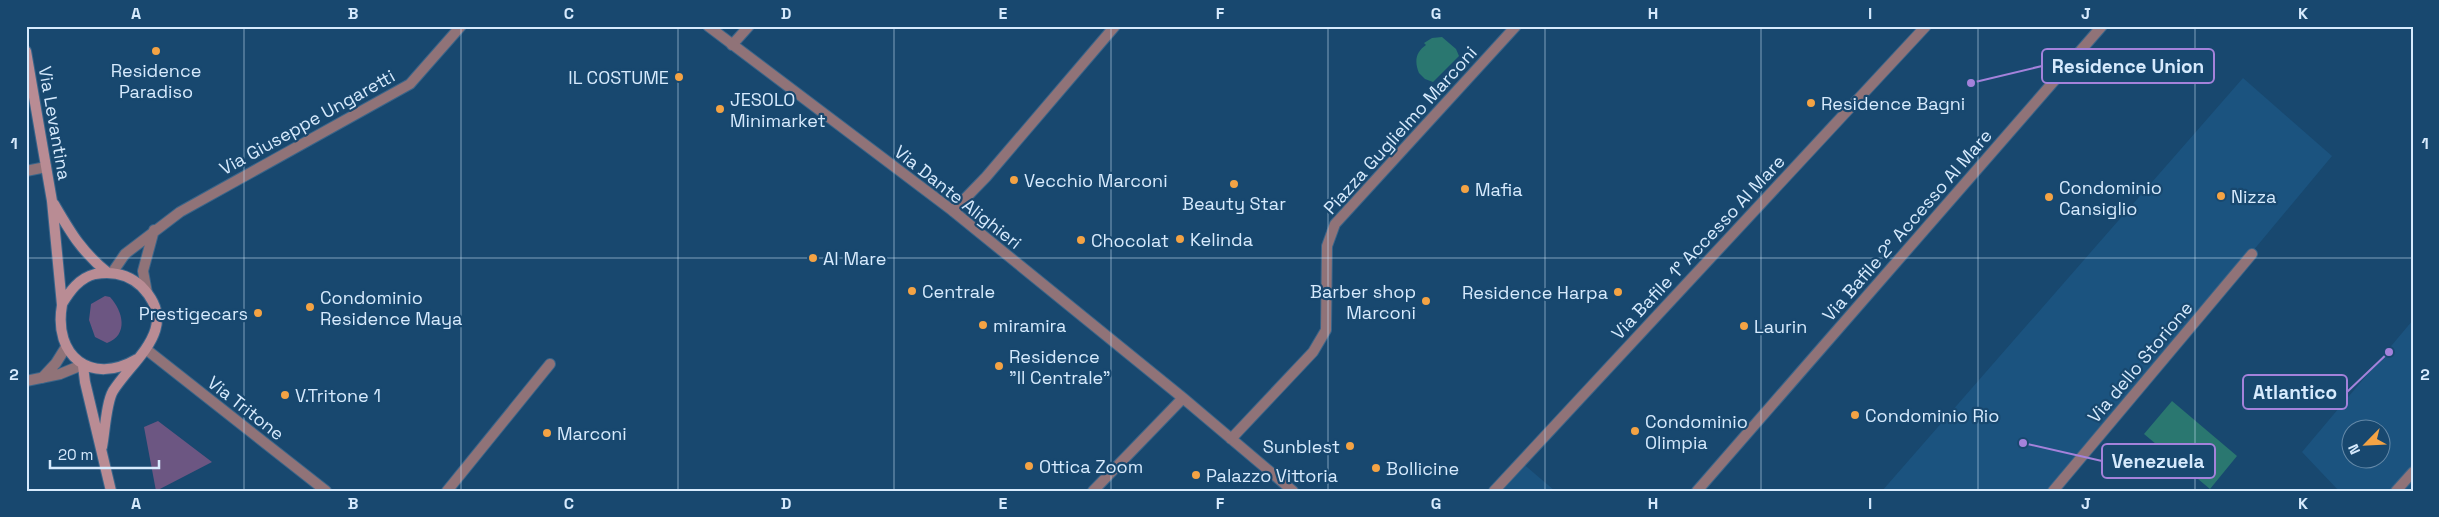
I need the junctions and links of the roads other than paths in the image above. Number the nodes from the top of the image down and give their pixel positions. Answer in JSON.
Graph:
{"nodes":[{"id":1,"x":461,"y":26,"type":"edge"},
{"id":2,"x":708,"y":26,"type":"edge"},
{"id":3,"x":748,"y":26,"type":"edge"},
{"id":4,"x":1115,"y":26,"type":"edge"},
{"id":5,"x":1516,"y":26,"type":"edge"},
{"id":6,"x":1926,"y":26,"type":"edge"},
{"id":7,"x":2102,"y":26,"type":"edge"},
{"id":8,"x":732,"y":44,"type":"junction"},
{"id":9,"x":26,"y":51,"type":"edge"},
{"id":10,"x":46,"y":167,"type":"junction"},
{"id":11,"x":26,"y":171,"type":"edge"},
{"id":12,"x":52,"y":201,"type":"junction"},
{"id":13,"x":953,"y":211,"type":"junction"},
{"id":14,"x":154,"y":230,"type":"junction"},
{"id":15,"x":2252,"y":254,"type":"dead end"},
{"id":16,"x":110,"y":273,"type":"junction"},
{"id":17,"x":147,"y":293,"type":"junction"},
{"id":18,"x":62,"y":305,"type":"junction"},
{"id":19,"x":66,"y":347,"type":"junction"},
{"id":20,"x":146,"y":350,"type":"junction"},
{"id":21,"x":137,"y":359,"type":"junction"},
{"id":22,"x":550,"y":364,"type":"dead end"},
{"id":23,"x":82,"y":366,"type":"junction"},
{"id":24,"x":41,"y":378,"type":"junction"},
{"id":25,"x":26,"y":381,"type":"edge"},
{"id":26,"x":1183,"y":398,"type":"junction"},
{"id":27,"x":1231,"y":439,"type":"junction"},
{"id":28,"x":102,"y":447,"type":"junction"},
{"id":29,"x":2413,"y":472,"type":"edge"},
{"id":30,"x":111,"y":491,"type":"edge"},
{"id":31,"x":326,"y":491,"type":"edge"},
{"id":32,"x":447,"y":491,"type":"edge"},
{"id":33,"x":1093,"y":491,"type":"edge"},
{"id":34,"x":1293,"y":491,"type":"edge"},
{"id":35,"x":1494,"y":491,"type":"edge"},
{"id":36,"x":1697,"y":491,"type":"edge"},
{"id":37,"x":2054,"y":491,"type":"edge"},
{"id":38,"x":2396,"y":491,"type":"edge"}],
"edges":[{"from":1,"to":14,"type":"street","name":"Via Giuseppe Ungaretti"},
{"from":2,"to":8,"type":"street","name":"Via Dante Alighieri"},
{"from":3,"to":8,"type":"street"},
{"from":4,"to":13,"type":"street"},
{"from":5,"to":27,"type":"street","name":"Piazza Guglielmo Marconi"},
{"from":6,"to":35,"type":"street","name":"Via Bafile 1° Accesso Al Mare"},
{"from":7,"to":36,"type":"street","name":"Via Bafile 2° Accesso Al Mare"},
{"from":8,"to":13,"type":"street","name":"Via Dante Alighieri"},
{"from":9,"to":10,"type":"street","name":"Via Levantina"},
{"from":10,"to":11,"type":"street"},
{"from":10,"to":12,"type":"street","name":"Via Levantina"},
{"from":12,"to":16,"type":"street","name":"Via Levantina"},
{"from":12,"to":18,"type":"street","name":"Via Levantina"},
{"from":13,"to":26,"type":"street","name":"Via Dante Alighieri"},
{"from":14,"to":16,"type":"street","name":"Via Giuseppe Ungaretti"},
{"from":14,"to":17,"type":"street"},
{"from":15,"to":37,"type":"street","name":"Via dello Storione"},
{"from":16,"to":17,"type":"street","name":"Via Levantina"},
{"from":16,"to":18,"type":"street"},
{"from":17,"to":20,"type":"street"},
{"from":18,"to":19,"type":"street","name":"Via Levantina"},
{"from":19,"to":23,"type":"street","name":"Via Levantina"},
{"from":19,"to":24,"type":"street"},
{"from":20,"to":21,"type":"street"},
{"from":20,"to":31,"type":"street","name":"Via Tritone"},
{"from":21,"to":23,"type":"street"},
{"from":21,"to":28,"type":"street"},
{"from":22,"to":32,"type":"street"},
{"from":23,"to":24,"type":"street"},
{"from":23,"to":28,"type":"street"},
{"from":24,"to":25,"type":"street"},
{"from":26,"to":27,"type":"street","name":"Via Dante Alighieri"},
{"from":26,"to":33,"type":"street"},
{"from":27,"to":34,"type":"street","name":"Via Dante Alighieri"},
{"from":28,"to":30,"type":"street"},
{"from":29,"to":38,"type":"street"}]}
